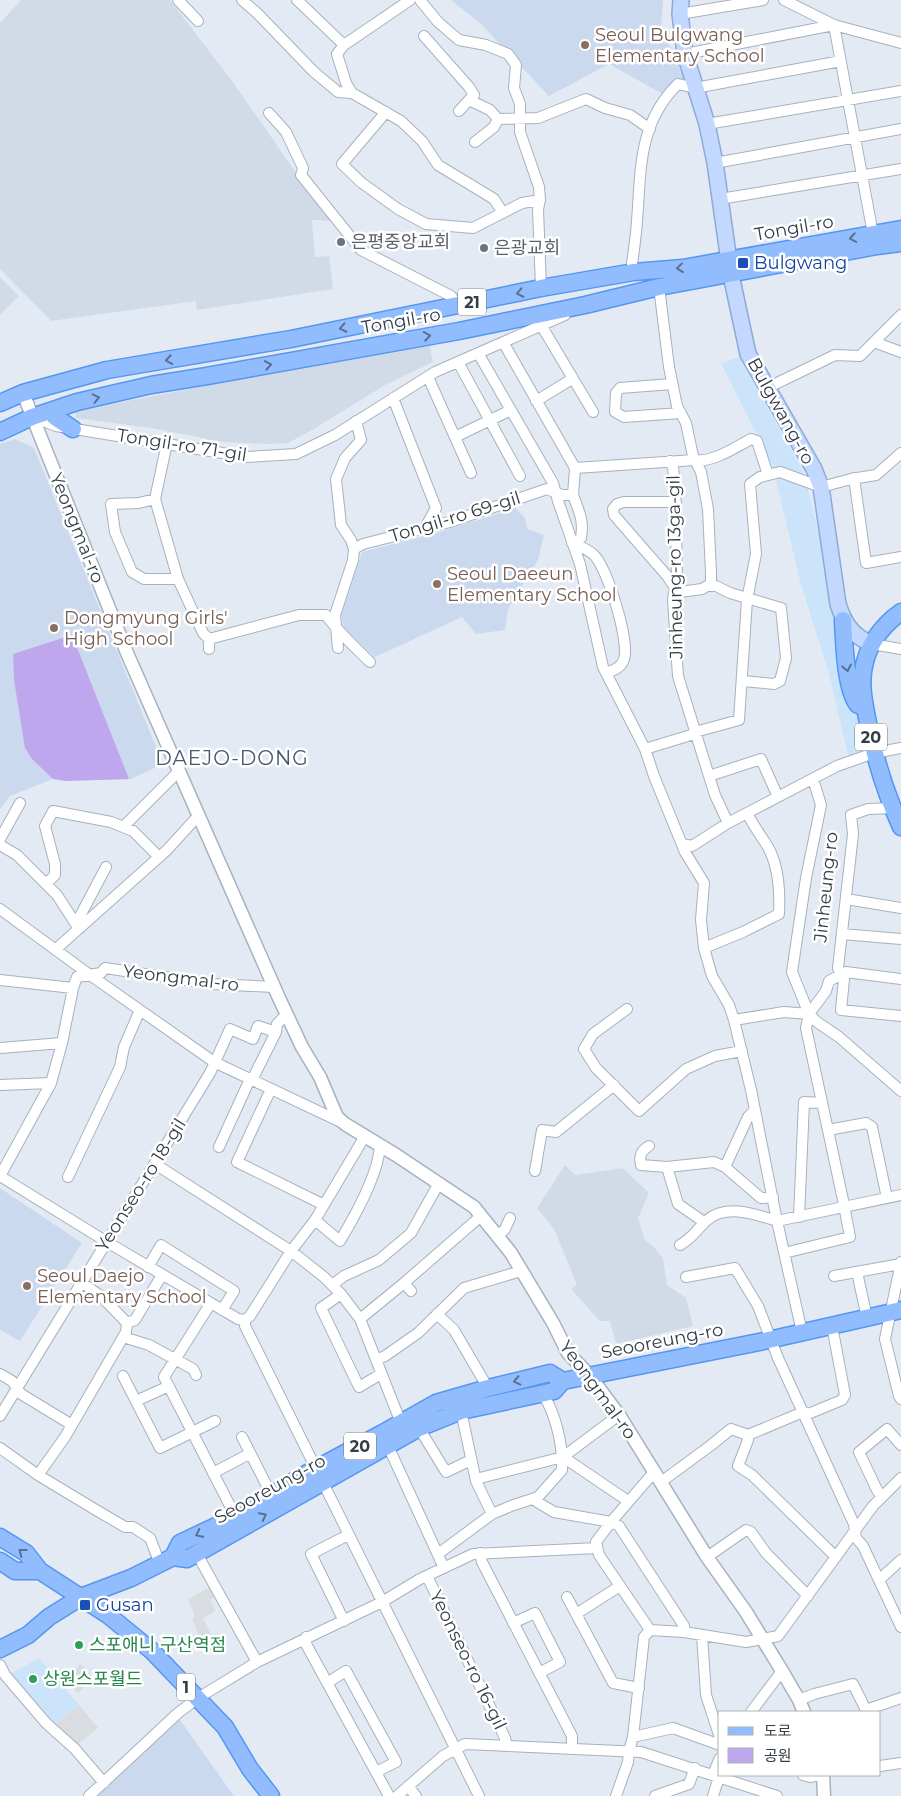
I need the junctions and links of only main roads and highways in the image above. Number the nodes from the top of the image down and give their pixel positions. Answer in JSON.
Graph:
{"nodes":[{"id":1,"x":680,"y":7,"type":"edge"},
{"id":2,"x":901,"y":229,"type":"edge"},
{"id":3,"x":901,"y":243,"type":"edge"},
{"id":4,"x":729,"y":267,"type":"junction"},
{"id":5,"x":0,"y":403,"type":"edge"},
{"id":6,"x":64,"y":406,"type":"junction"},
{"id":7,"x":73,"y":429,"type":"road end"},
{"id":8,"x":0,"y":432,"type":"edge"},
{"id":9,"x":901,"y":612,"type":"edge"},
{"id":10,"x":843,"y":620,"type":"junction"},
{"id":11,"x":872,"y":644,"type":"junction"},
{"id":12,"x":867,"y":718,"type":"junction"},
{"id":13,"x":901,"y":827,"type":"edge"},
{"id":14,"x":896,"y":1311,"type":"edge"},
{"id":15,"x":563,"y":1381,"type":"junction"},
{"id":16,"x":320,"y":1475,"type":"junction"},
{"id":17,"x":0,"y":1537,"type":"edge"},
{"id":18,"x":167,"y":1560,"type":"junction"},
{"id":19,"x":0,"y":1561,"type":"edge"},
{"id":20,"x":40,"y":1571,"type":"junction"},
{"id":21,"x":80,"y":1598,"type":"junction"},
{"id":22,"x":0,"y":1649,"type":"edge"},
{"id":23,"x":271,"y":1796,"type":"edge"}],
"edges":[{"from":1,"to":4,"type":"main road","name":"Bulgwang-ro"},
{"from":2,"to":4,"type":"main road","name":"Tongil-ro","number":"21","one_way":true},
{"from":3,"to":4,"type":"main road","name":"Tongil-ro","number":"21"},
{"from":4,"to":5,"type":"main road","name":"Tongil-ro","number":"21","one_way":true},
{"from":6,"to":4,"type":"main road","name":"Tongil-ro","number":"21","one_way":true},
{"from":4,"to":10,"type":"main road","name":"Bulgwang-ro"},
{"from":6,"to":7,"type":"main road"},
{"from":6,"to":8,"type":"main road","name":"Tongil-ro","number":"21"},
{"from":9,"to":11,"type":"main road","number":"20"},
{"from":10,"to":11,"type":"main road","name":"Bulgwang-ro"},
{"from":10,"to":12,"type":"main road","one_way":true},
{"from":11,"to":12,"type":"main road","number":"20"},
{"from":12,"to":13,"type":"main road","number":"20"},
{"from":14,"to":15,"type":"main road","name":"Seooreung-ro","number":"20"},
{"from":15,"to":16,"type":"main road","name":"Seooreung-ro","number":"20"},
{"from":15,"to":16,"type":"main road","name":"Seooreung-ro","number":"20","one_way":true},
{"from":18,"to":16,"type":"main road","name":"Seooreung-ro","number":"20","one_way":true},
{"from":16,"to":18,"type":"main road","name":"Seooreung-ro","number":"20","one_way":true},
{"from":20,"to":17,"type":"main road","number":"1","one_way":true},
{"from":18,"to":21,"type":"main road","name":"Seooreung-ro","number":"20"},
{"from":19,"to":20,"type":"main road"},
{"from":20,"to":21,"type":"main road","number":"1"},
{"from":21,"to":22,"type":"main road","name":"Seooreung-ro","number":"20"},
{"from":21,"to":23,"type":"main road","number":"1"}]}
